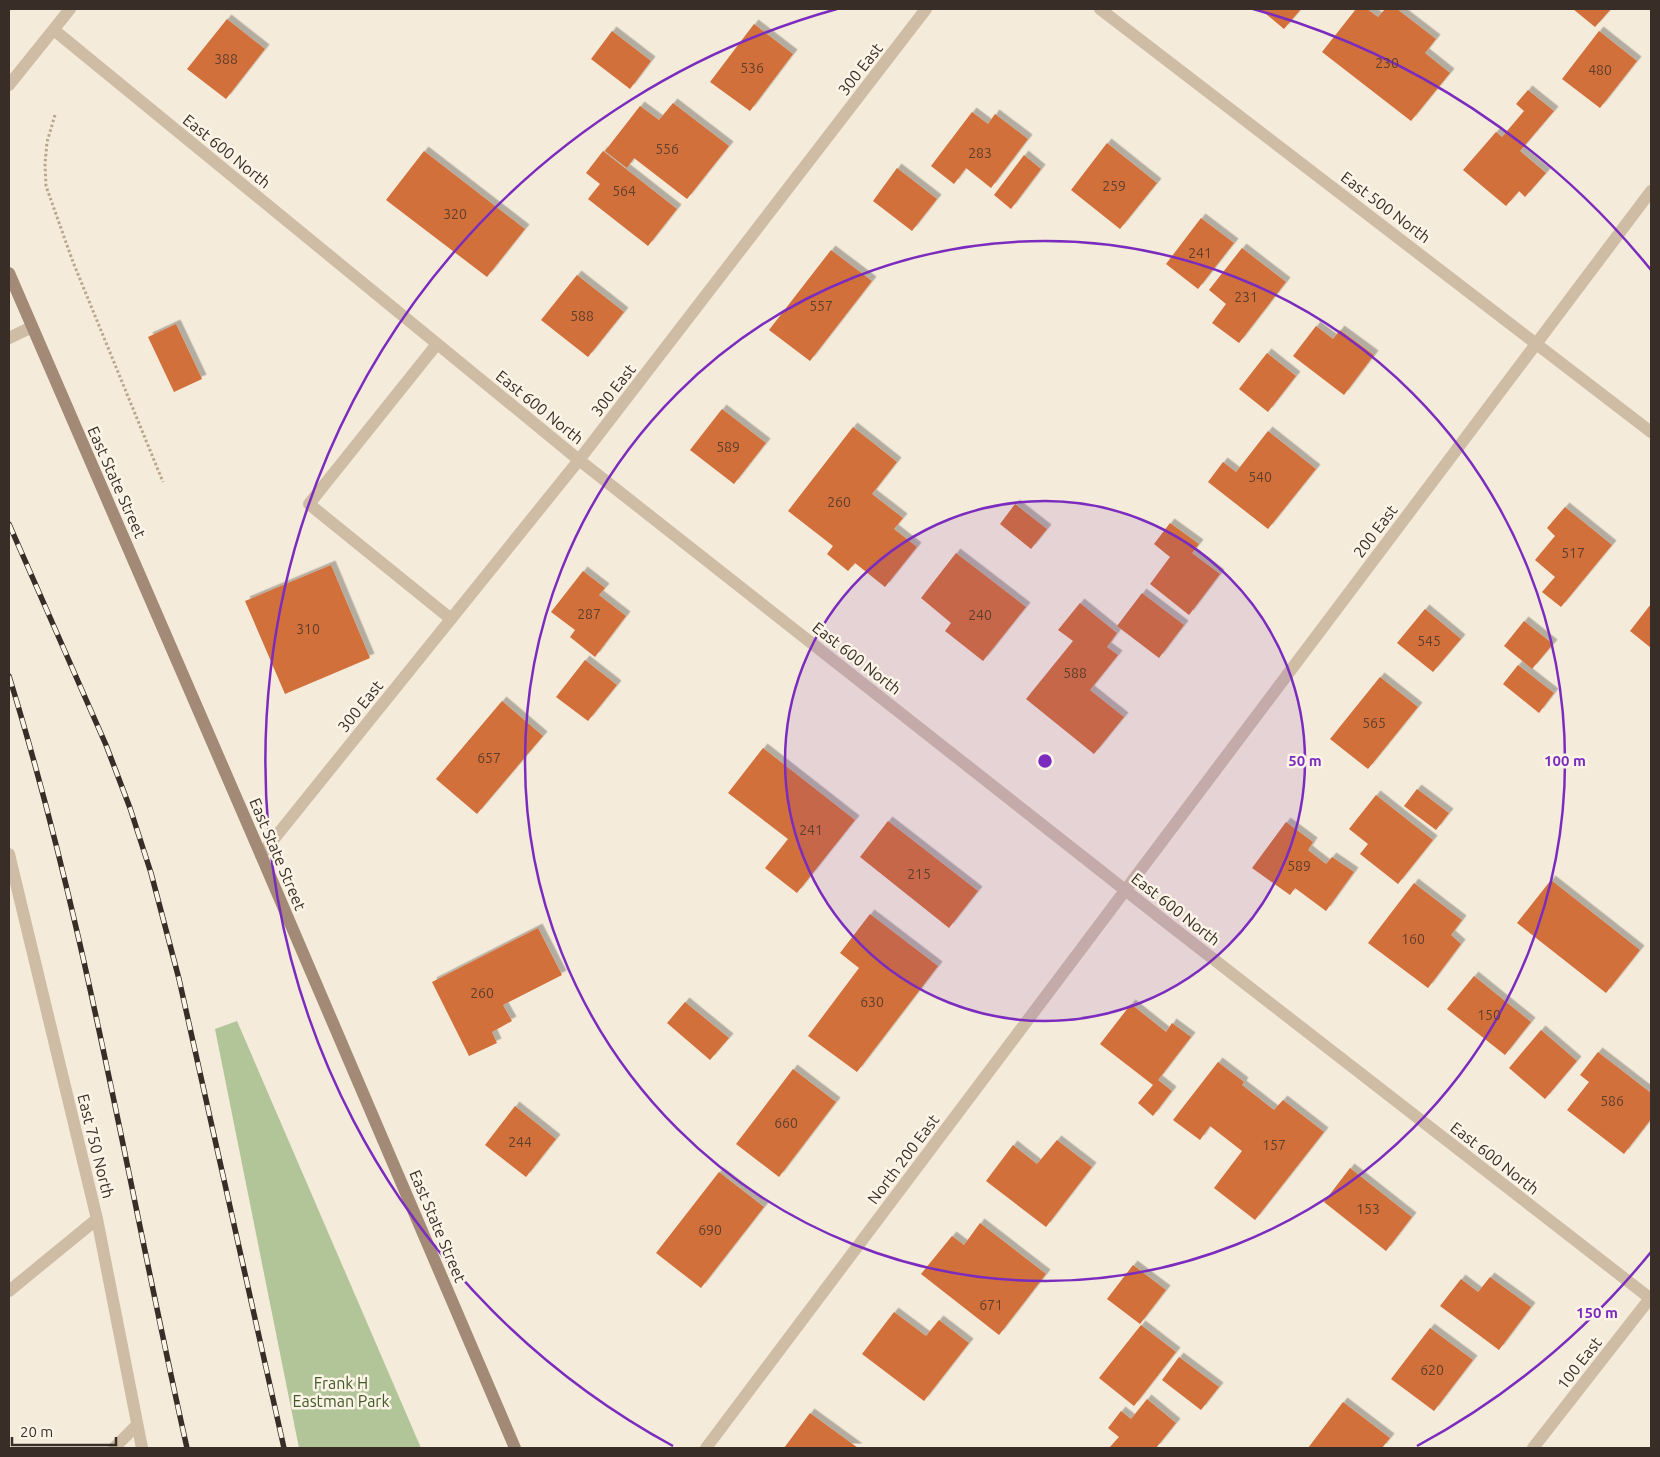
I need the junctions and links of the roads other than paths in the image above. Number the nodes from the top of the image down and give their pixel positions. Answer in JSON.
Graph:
{"nodes":[{"id":1,"x":70,"y":9,"type":"edge"},
{"id":2,"x":926,"y":9,"type":"edge"},
{"id":3,"x":1100,"y":9,"type":"edge"},
{"id":4,"x":54,"y":30,"type":"junction"},
{"id":5,"x":9,"y":85,"type":"edge"},
{"id":6,"x":1651,"y":191,"type":"edge"},
{"id":7,"x":9,"y":273,"type":"edge"},
{"id":8,"x":32,"y":327,"type":"junction"},
{"id":9,"x":9,"y":338,"type":"edge"},
{"id":10,"x":1537,"y":342,"type":"junction"},
{"id":11,"x":438,"y":344,"type":"junction"},
{"id":12,"x":1651,"y":432,"type":"edge"},
{"id":13,"x":579,"y":460,"type":"junction"},
{"id":14,"x":451,"y":619,"type":"junction"},
{"id":15,"x":9,"y":854,"type":"edge"},
{"id":16,"x":261,"y":855,"type":"junction"},
{"id":17,"x":1125,"y":890,"type":"junction"},
{"id":18,"x":97,"y":1220,"type":"junction"},
{"id":19,"x":9,"y":1291,"type":"edge"},
{"id":20,"x":1651,"y":1298,"type":"edge"},
{"id":21,"x":137,"y":1425,"type":"junction"},
{"id":22,"x":114,"y":1448,"type":"edge"},
{"id":23,"x":142,"y":1448,"type":"edge"},
{"id":24,"x":515,"y":1448,"type":"edge"},
{"id":25,"x":706,"y":1448,"type":"edge"},
{"id":26,"x":1533,"y":1448,"type":"edge"}],
"edges":[{"from":1,"to":4,"type":"street"},
{"from":2,"to":13,"type":"street","name":"300 East"},
{"from":3,"to":10,"type":"street","name":"East 500 North"},
{"from":4,"to":5,"type":"street"},
{"from":4,"to":11,"type":"street","name":"East 600 North"},
{"from":6,"to":10,"type":"street","name":"200 East"},
{"from":7,"to":8,"type":"main road","name":"East State Street"},
{"from":8,"to":9,"type":"street"},
{"from":8,"to":16,"type":"main road","name":"East State Street"},
{"from":10,"to":12,"type":"street","name":"East 500 North"},
{"from":10,"to":17,"type":"street","name":"200 East"},
{"from":11,"to":13,"type":"street","name":"East 600 North"},
{"from":11,"to":14,"type":"street"},
{"from":13,"to":14,"type":"street","name":"300 East"},
{"from":13,"to":17,"type":"street","name":"East 600 North"},
{"from":14,"to":16,"type":"street","name":"300 East"},
{"from":15,"to":18,"type":"street","name":"East 750 North"},
{"from":16,"to":24,"type":"main road","name":"East State Street"},
{"from":17,"to":20,"type":"street","name":"East 600 North"},
{"from":17,"to":25,"type":"street","name":"North 200 East"},
{"from":18,"to":19,"type":"street"},
{"from":18,"to":21,"type":"street","name":"East 750 North"},
{"from":20,"to":26,"type":"street","name":"100 East"},
{"from":21,"to":22,"type":"street"},
{"from":21,"to":23,"type":"street","name":"East 750 North"}]}
